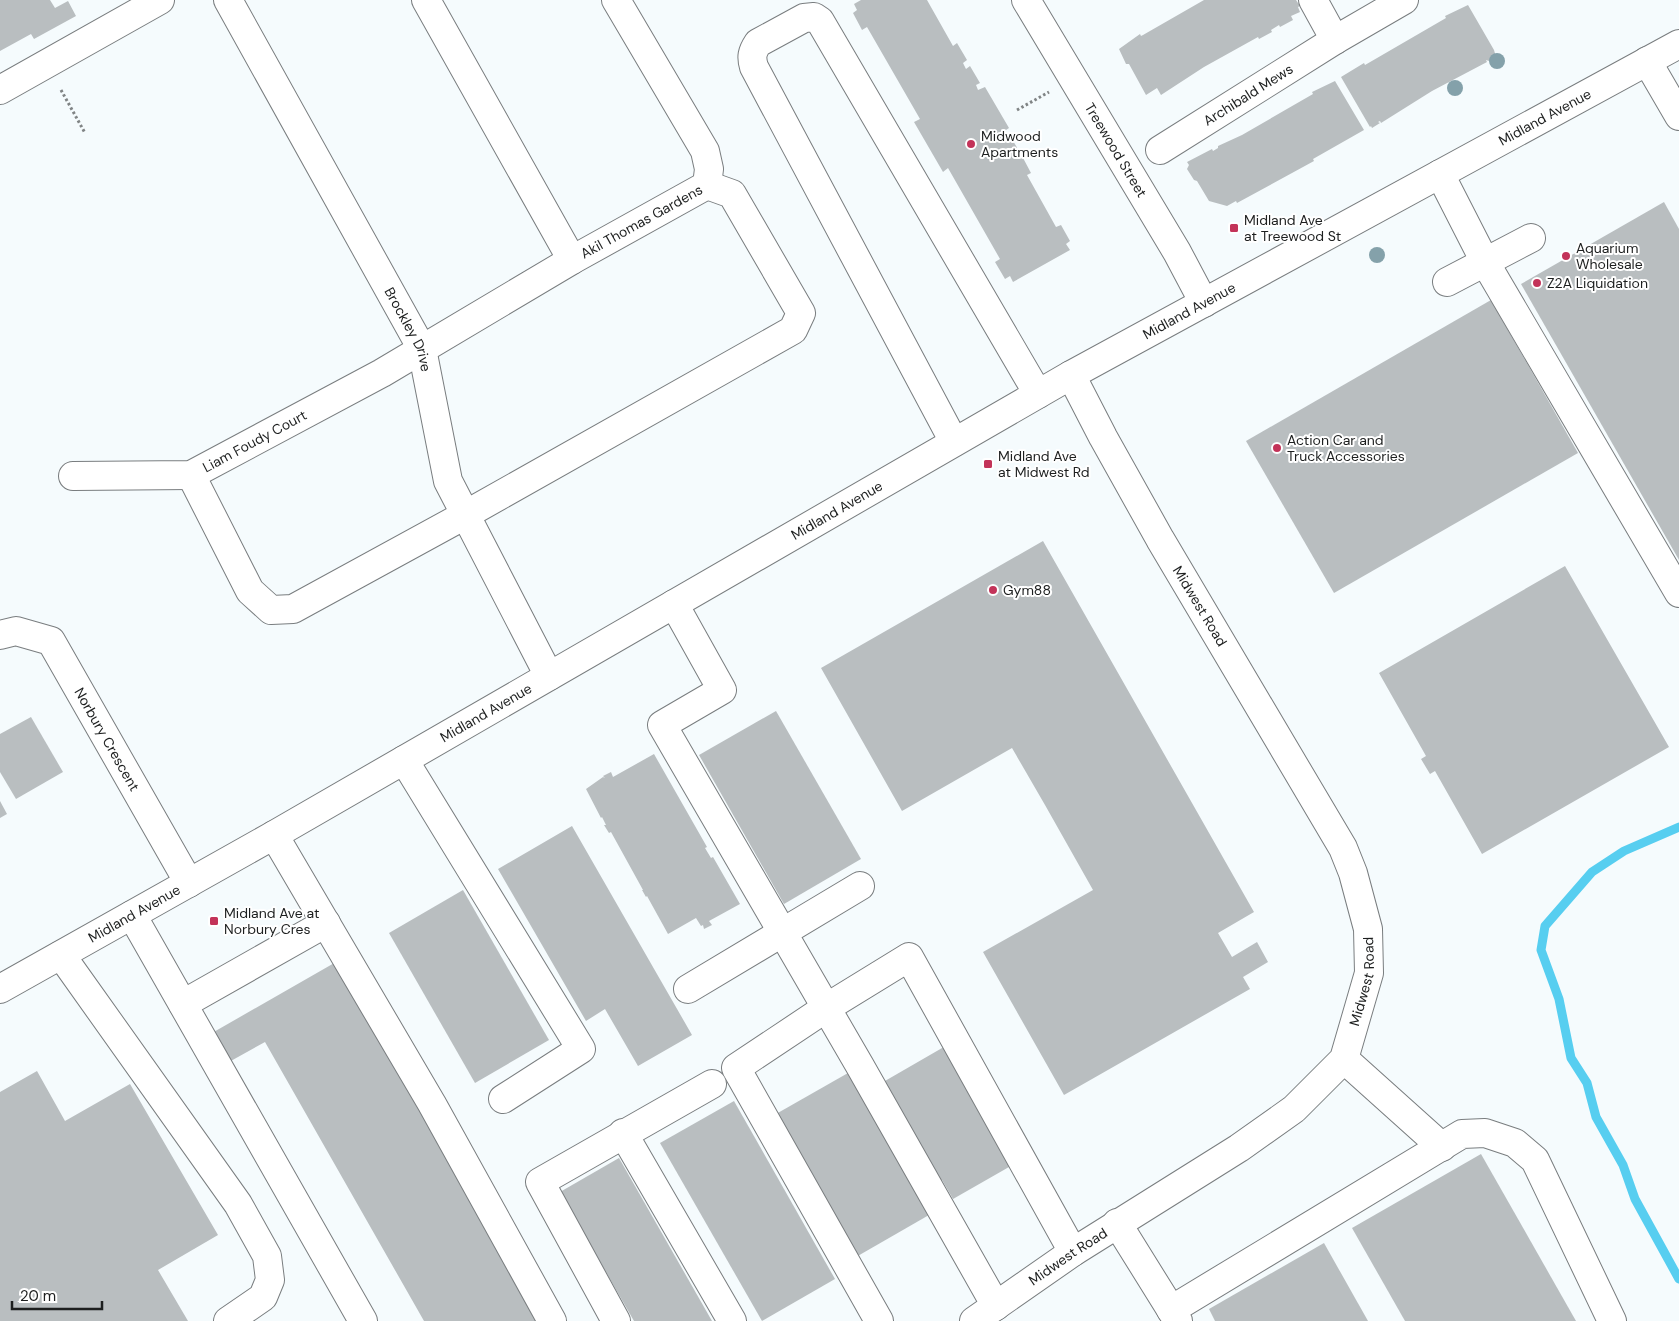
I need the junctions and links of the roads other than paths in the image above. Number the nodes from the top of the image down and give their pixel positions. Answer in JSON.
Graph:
{"nodes":[{"id":1,"x":160,"y":0,"type":"edge"},
{"id":2,"x":228,"y":0,"type":"edge"},
{"id":3,"x":426,"y":0,"type":"edge"},
{"id":4,"x":616,"y":0,"type":"edge"},
{"id":5,"x":1026,"y":0,"type":"edge"},
{"id":6,"x":1313,"y":0,"type":"edge"},
{"id":7,"x":1404,"y":0,"type":"edge"},
{"id":8,"x":1335,"y":40,"type":"junction"},
{"id":9,"x":1679,"y":44,"type":"edge"},
{"id":10,"x":1647,"y":61,"type":"junction"},
{"id":11,"x":0,"y":90,"type":"edge"},
{"id":12,"x":1679,"y":116,"type":"edge"},
{"id":13,"x":1160,"y":150,"type":"dead end"},
{"id":14,"x":1440,"y":174,"type":"junction"},
{"id":15,"x":706,"y":185,"type":"junction"},
{"id":16,"x":1531,"y":238,"type":"dead end"},
{"id":17,"x":572,"y":260,"type":"junction"},
{"id":18,"x":1485,"y":262,"type":"junction"},
{"id":19,"x":1447,"y":282,"type":"dead end"},
{"id":20,"x":1204,"y":302,"type":"junction"},
{"id":21,"x":422,"y":349,"type":"junction"},
{"id":22,"x":1071,"y":375,"type":"junction"},
{"id":23,"x":1038,"y":394,"type":"junction"},
{"id":24,"x":954,"y":442,"type":"junction"},
{"id":25,"x":191,"y":475,"type":"junction"},
{"id":26,"x":73,"y":476,"type":"dead end"},
{"id":27,"x":465,"y":515,"type":"junction"},
{"id":28,"x":1679,"y":594,"type":"edge"},
{"id":29,"x":674,"y":604,"type":"junction"},
{"id":30,"x":0,"y":635,"type":"edge"},
{"id":31,"x":549,"y":676,"type":"junction"},
{"id":32,"x":404,"y":760,"type":"junction"},
{"id":33,"x":274,"y":834,"type":"junction"},
{"id":34,"x":189,"y":883,"type":"junction"},
{"id":35,"x":860,"y":886,"type":"dead end"},
{"id":36,"x":132,"y":915,"type":"junction"},
{"id":37,"x":326,"y":923,"type":"junction"},
{"id":38,"x":783,"y":933,"type":"junction"},
{"id":39,"x":61,"y":955,"type":"junction"},
{"id":40,"x":0,"y":989,"type":"edge"},
{"id":41,"x":688,"y":989,"type":"dead end"},
{"id":42,"x":183,"y":1004,"type":"junction"},
{"id":43,"x":826,"y":1008,"type":"junction"},
{"id":44,"x":1344,"y":1059,"type":"junction"},
{"id":45,"x":712,"y":1084,"type":"dead end"},
{"id":46,"x":503,"y":1099,"type":"dead end"},
{"id":47,"x":623,"y":1133,"type":"junction"},
{"id":48,"x":1442,"y":1147,"type":"junction"},
{"id":49,"x":1118,"y":1224,"type":"junction"},
{"id":50,"x":1073,"y":1252,"type":"junction"},
{"id":51,"x":996,"y":1306,"type":"junction"},
{"id":52,"x":1174,"y":1315,"type":"edge"},
{"id":53,"x":228,"y":1321,"type":"edge"},
{"id":54,"x":363,"y":1321,"type":"edge"},
{"id":55,"x":552,"y":1321,"type":"edge"},
{"id":56,"x":616,"y":1321,"type":"edge"},
{"id":57,"x":732,"y":1321,"type":"edge"},
{"id":58,"x":879,"y":1321,"type":"edge"},
{"id":59,"x":974,"y":1321,"type":"edge"},
{"id":60,"x":1612,"y":1321,"type":"edge"}],
"edges":[{"from":1,"to":11,"type":"street"},
{"from":2,"to":21,"type":"street","name":"Brockley Drive"},
{"from":3,"to":17,"type":"street"},
{"from":4,"to":15,"type":"street","name":"Akil Thomas Gardens"},
{"from":5,"to":20,"type":"street","name":"Treewood Street"},
{"from":6,"to":8,"type":"street"},
{"from":7,"to":8,"type":"street","name":"Archibald Mews"},
{"from":8,"to":13,"type":"street","name":"Archibald Mews"},
{"from":9,"to":10,"type":"street","name":"Midland Avenue"},
{"from":10,"to":12,"type":"street"},
{"from":10,"to":14,"type":"street","name":"Midland Avenue"},
{"from":14,"to":18,"type":"street"},
{"from":14,"to":20,"type":"street","name":"Midland Avenue"},
{"from":15,"to":17,"type":"street","name":"Akil Thomas Gardens"},
{"from":15,"to":27,"type":"street"},
{"from":16,"to":18,"type":"street"},
{"from":17,"to":21,"type":"street","name":"Akil Thomas Gardens"},
{"from":18,"to":19,"type":"street"},
{"from":18,"to":28,"type":"street"},
{"from":20,"to":22,"type":"street","name":"Midland Avenue"},
{"from":21,"to":25,"type":"street","name":"Liam Foudy Court"},
{"from":21,"to":27,"type":"street","name":"Brockley Drive"},
{"from":22,"to":23,"type":"street","name":"Midland Avenue"},
{"from":22,"to":44,"type":"street","name":"Midwest Road"},
{"from":23,"to":24,"type":"street","name":"Midland Avenue"},
{"from":23,"to":24,"type":"street"},
{"from":24,"to":29,"type":"street","name":"Midland Avenue"},
{"from":25,"to":26,"type":"street","name":"Liam Foudy Court"},
{"from":25,"to":27,"type":"street"},
{"from":27,"to":31,"type":"street","name":"Brockley Drive"},
{"from":29,"to":31,"type":"street","name":"Midland Avenue"},
{"from":29,"to":38,"type":"street"},
{"from":30,"to":34,"type":"street","name":"Norbury Crescent"},
{"from":31,"to":32,"type":"street","name":"Midland Avenue"},
{"from":32,"to":33,"type":"street","name":"Midland Avenue"},
{"from":32,"to":46,"type":"street"},
{"from":33,"to":34,"type":"street","name":"Midland Avenue"},
{"from":33,"to":37,"type":"street"},
{"from":34,"to":36,"type":"street","name":"Midland Avenue"},
{"from":35,"to":38,"type":"street"},
{"from":36,"to":39,"type":"street","name":"Midland Avenue"},
{"from":36,"to":42,"type":"street"},
{"from":37,"to":42,"type":"street"},
{"from":37,"to":55,"type":"street"},
{"from":38,"to":41,"type":"street"},
{"from":38,"to":43,"type":"street"},
{"from":39,"to":40,"type":"street","name":"Midland Avenue"},
{"from":39,"to":53,"type":"street"},
{"from":42,"to":54,"type":"street"},
{"from":43,"to":50,"type":"street"},
{"from":43,"to":51,"type":"street"},
{"from":43,"to":58,"type":"street"},
{"from":44,"to":48,"type":"street"},
{"from":44,"to":49,"type":"street","name":"Midwest Road"},
{"from":45,"to":47,"type":"street"},
{"from":47,"to":56,"type":"street"},
{"from":47,"to":57,"type":"street"},
{"from":48,"to":52,"type":"street"},
{"from":48,"to":60,"type":"street"},
{"from":49,"to":50,"type":"street","name":"Midwest Road"},
{"from":49,"to":52,"type":"street"},
{"from":50,"to":51,"type":"street","name":"Midwest Road"},
{"from":51,"to":59,"type":"street","name":"Midwest Road"}]}
